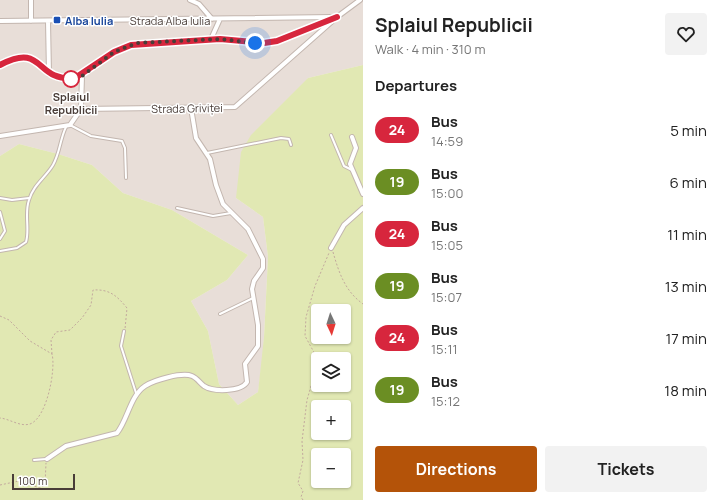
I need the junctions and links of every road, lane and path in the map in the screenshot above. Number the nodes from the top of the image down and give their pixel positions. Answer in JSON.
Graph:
{"nodes":[{"id":1,"x":31,"y":0,"type":"edge"},
{"id":2,"x":190,"y":0,"type":"edge"},
{"id":3,"x":360,"y":0,"type":"edge"},
{"id":4,"x":337,"y":17,"type":"junction"},
{"id":5,"x":220,"y":19,"type":"junction"},
{"id":6,"x":212,"y":20,"type":"junction"},
{"id":7,"x":0,"y":21,"type":"edge"},
{"id":8,"x":31,"y":21,"type":"junction"},
{"id":9,"x":48,"y":21,"type":"junction"},
{"id":10,"x":211,"y":39,"type":"junction"},
{"id":11,"x":0,"y":65,"type":"edge"},
{"id":12,"x":49,"y":74,"type":"junction"},
{"id":13,"x":82,"y":76,"type":"junction"},
{"id":14,"x":191,"y":108,"type":"junction"},
{"id":15,"x":81,"y":109,"type":"junction"},
{"id":16,"x":68,"y":126,"type":"junction"},
{"id":17,"x":331,"y":135,"type":"dead end"},
{"id":18,"x":0,"y":136,"type":"edge"},
{"id":19,"x":352,"y":137,"type":"dead end"},
{"id":20,"x":291,"y":145,"type":"dead end"},
{"id":21,"x":207,"y":153,"type":"junction"},
{"id":22,"x":353,"y":171,"type":"junction"},
{"id":23,"x":126,"y":178,"type":"dead end"},
{"id":24,"x":363,"y":194,"type":"edge"},
{"id":25,"x":0,"y":198,"type":"edge"},
{"id":26,"x":29,"y":198,"type":"junction"},
{"id":27,"x":177,"y":208,"type":"dead end"},
{"id":28,"x":363,"y":208,"type":"edge"},
{"id":29,"x":0,"y":212,"type":"edge"},
{"id":30,"x":231,"y":213,"type":"junction"},
{"id":31,"x":0,"y":239,"type":"edge"},
{"id":32,"x":332,"y":248,"type":"junction"},
{"id":33,"x":0,"y":251,"type":"edge"},
{"id":34,"x":254,"y":297,"type":"junction"},
{"id":35,"x":363,"y":304,"type":"edge"},
{"id":36,"x":220,"y":314,"type":"dead end"},
{"id":37,"x":0,"y":316,"type":"edge"},
{"id":38,"x":124,"y":331,"type":"joint"},
{"id":39,"x":52,"y":354,"type":"junction"},
{"id":40,"x":137,"y":395,"type":"junction"},
{"id":41,"x":0,"y":418,"type":"edge"},
{"id":42,"x":47,"y":459,"type":"junction"},
{"id":43,"x":34,"y":460,"type":"dead end"},
{"id":44,"x":0,"y":485,"type":"edge"},
{"id":45,"x":301,"y":497,"type":"junction"},
{"id":46,"x":298,"y":500,"type":"edge"},
{"id":47,"x":303,"y":500,"type":"edge"}],
"edges":[{"from":1,"to":8,"type":"street"},
{"from":2,"to":6,"type":"street"},
{"from":3,"to":4,"type":"street","name":"Strada Griviței"},
{"from":4,"to":5,"type":"street","name":"Strada Alba Iulia"},
{"from":4,"to":10,"type":"street"},
{"from":4,"to":14,"type":"street","name":"Strada Griviței"},
{"from":5,"to":6,"type":"street","name":"Strada Alba Iulia"},
{"from":5,"to":10,"type":"street","name":"Strada Alba Iulia"},
{"from":6,"to":9,"type":"street","name":"Strada Alba Iulia"},
{"from":7,"to":8,"type":"street","name":"Strada Alba Iulia"},
{"from":8,"to":9,"type":"street","name":"Strada Alba Iulia"},
{"from":9,"to":12,"type":"street"},
{"from":10,"to":13,"type":"street"},
{"from":11,"to":12,"type":"street"},
{"from":12,"to":13,"type":"street"},
{"from":13,"to":15,"type":"street"},
{"from":14,"to":15,"type":"street","name":"Strada Griviței"},
{"from":14,"to":21,"type":"street"},
{"from":15,"to":16,"type":"street"},
{"from":16,"to":18,"type":"street"},
{"from":16,"to":23,"type":"lane"},
{"from":16,"to":26,"type":"lane"},
{"from":17,"to":22,"type":"lane"},
{"from":19,"to":22,"type":"street"},
{"from":20,"to":21,"type":"lane"},
{"from":21,"to":30,"type":"street"},
{"from":22,"to":24,"type":"street"},
{"from":25,"to":26,"type":"lane"},
{"from":26,"to":33,"type":"lane"},
{"from":27,"to":30,"type":"lane"},
{"from":28,"to":32,"type":"street"},
{"from":29,"to":31,"type":"lane"},
{"from":30,"to":34,"type":"street"},
{"from":32,"to":35,"type":"path"},
{"from":32,"to":45,"type":"path"},
{"from":34,"to":36,"type":"lane"},
{"from":34,"to":40,"type":"street"},
{"from":37,"to":39,"type":"path"},
{"from":38,"to":39,"type":"path"},
{"from":38,"to":40,"type":"lane"},
{"from":39,"to":41,"type":"path"},
{"from":40,"to":42,"type":"street"},
{"from":42,"to":43,"type":"lane"},
{"from":42,"to":44,"type":"path"},
{"from":45,"to":46,"type":"path"},
{"from":45,"to":47,"type":"path"}]}
